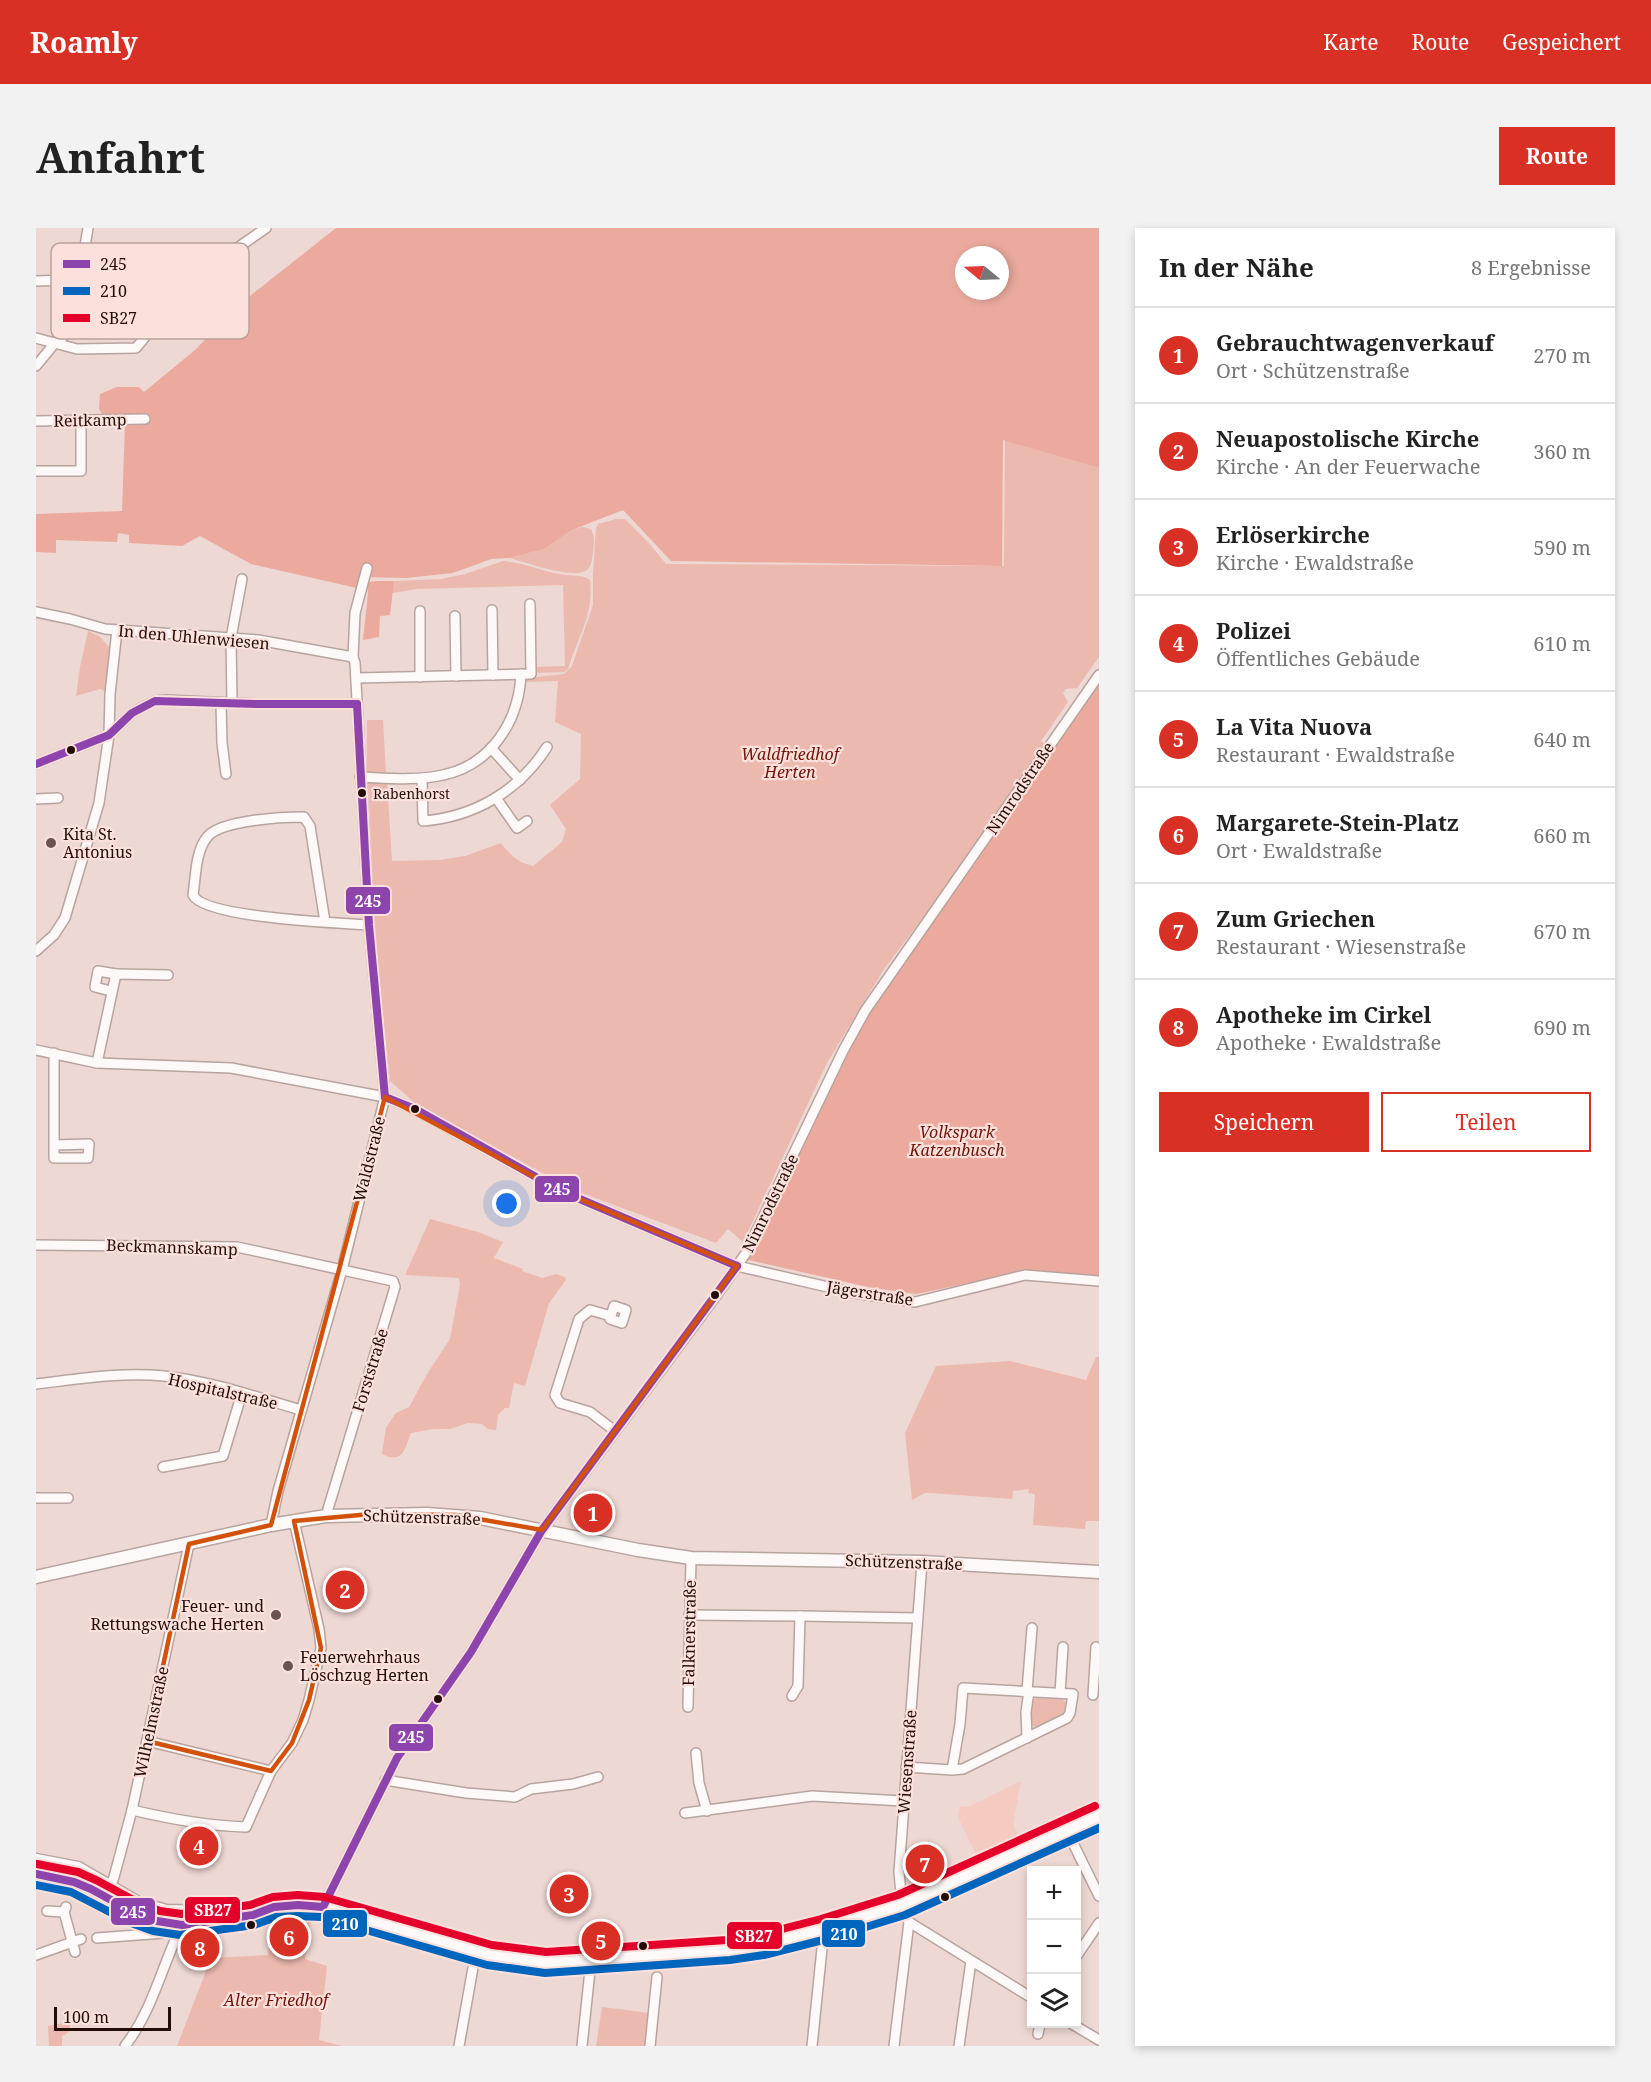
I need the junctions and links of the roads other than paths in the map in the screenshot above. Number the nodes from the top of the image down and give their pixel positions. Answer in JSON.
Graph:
{"nodes":[{"id":1,"x":88,"y":228,"type":"edge"},
{"id":2,"x":266,"y":228,"type":"edge"},
{"id":3,"x":86,"y":243,"type":"edge"},
{"id":4,"x":244,"y":243,"type":"edge"},
{"id":5,"x":51,"y":280,"type":"edge"},
{"id":6,"x":36,"y":281,"type":"edge"},
{"id":7,"x":36,"y":338,"type":"edge"},
{"id":8,"x":60,"y":339,"type":"edge"},
{"id":9,"x":143,"y":339,"type":"edge"},
{"id":10,"x":55,"y":343,"type":"junction"},
{"id":11,"x":36,"y":366,"type":"edge"},
{"id":12,"x":145,"y":419,"type":"dead end"},
{"id":13,"x":81,"y":420,"type":"junction"},
{"id":14,"x":36,"y":421,"type":"edge"},
{"id":15,"x":36,"y":471,"type":"edge"},
{"id":16,"x":367,"y":568,"type":"dead end"},
{"id":17,"x":242,"y":579,"type":"dead end"},
{"id":18,"x":530,"y":604,"type":"dead end"},
{"id":19,"x":492,"y":610,"type":"dead end"},
{"id":20,"x":420,"y":611,"type":"dead end"},
{"id":21,"x":36,"y":612,"type":"edge"},
{"id":22,"x":455,"y":616,"type":"dead end"},
{"id":23,"x":117,"y":630,"type":"junction"},
{"id":24,"x":231,"y":638,"type":"junction"},
{"id":25,"x":353,"y":657,"type":"junction"},
{"id":26,"x":521,"y":674,"type":"junction"},
{"id":27,"x":493,"y":675,"type":"junction"},
{"id":28,"x":1099,"y":675,"type":"edge"},
{"id":29,"x":456,"y":676,"type":"junction"},
{"id":30,"x":420,"y":677,"type":"junction"},
{"id":31,"x":356,"y":678,"type":"junction"},
{"id":32,"x":221,"y":703,"type":"junction"},
{"id":33,"x":232,"y":703,"type":"junction"},
{"id":34,"x":357,"y":704,"type":"junction"},
{"id":35,"x":109,"y":735,"type":"junction"},
{"id":36,"x":547,"y":747,"type":"dead end"},
{"id":37,"x":492,"y":748,"type":"junction"},
{"id":38,"x":36,"y":764,"type":"edge"},
{"id":39,"x":226,"y":774,"type":"dead end"},
{"id":40,"x":360,"y":777,"type":"junction"},
{"id":41,"x":422,"y":778,"type":"junction"},
{"id":42,"x":520,"y":780,"type":"junction"},
{"id":43,"x":58,"y":798,"type":"dead end"},
{"id":44,"x":496,"y":798,"type":"junction"},
{"id":45,"x":36,"y":800,"type":"edge"},
{"id":46,"x":526,"y":821,"type":"dead end"},
{"id":47,"x":325,"y":922,"type":"junction"},
{"id":48,"x":369,"y":925,"type":"junction"},
{"id":49,"x":36,"y":951,"type":"edge"},
{"id":50,"x":116,"y":974,"type":"junction"},
{"id":51,"x":168,"y":975,"type":"dead end"},
{"id":52,"x":111,"y":990,"type":"junction"},
{"id":53,"x":36,"y":1050,"type":"edge"},
{"id":54,"x":54,"y":1053,"type":"junction"},
{"id":55,"x":97,"y":1063,"type":"junction"},
{"id":56,"x":385,"y":1097,"type":"junction"},
{"id":57,"x":54,"y":1145,"type":"dead end"},
{"id":58,"x":36,"y":1245,"type":"edge"},
{"id":59,"x":737,"y":1266,"type":"junction"},
{"id":60,"x":342,"y":1270,"type":"junction"},
{"id":61,"x":1099,"y":1281,"type":"edge"},
{"id":62,"x":611,"y":1316,"type":"dead end"},
{"id":63,"x":36,"y":1384,"type":"edge"},
{"id":64,"x":242,"y":1393,"type":"junction"},
{"id":65,"x":301,"y":1410,"type":"junction"},
{"id":66,"x":615,"y":1431,"type":"junction"},
{"id":67,"x":163,"y":1467,"type":"dead end"},
{"id":68,"x":36,"y":1498,"type":"edge"},
{"id":69,"x":68,"y":1498,"type":"dead end"},
{"id":70,"x":328,"y":1509,"type":"dead end"},
{"id":71,"x":294,"y":1521,"type":"junction"},
{"id":72,"x":271,"y":1525,"type":"junction"},
{"id":73,"x":542,"y":1530,"type":"junction"},
{"id":74,"x":189,"y":1544,"type":"junction"},
{"id":75,"x":691,"y":1558,"type":"junction"},
{"id":76,"x":922,"y":1562,"type":"junction"},
{"id":77,"x":1099,"y":1572,"type":"edge"},
{"id":78,"x":36,"y":1577,"type":"edge"},
{"id":79,"x":689,"y":1615,"type":"junction"},
{"id":80,"x":800,"y":1616,"type":"junction"},
{"id":81,"x":917,"y":1618,"type":"junction"},
{"id":82,"x":1032,"y":1628,"type":"dead end"},
{"id":83,"x":1063,"y":1647,"type":"dead end"},
{"id":84,"x":1096,"y":1647,"type":"dead end"},
{"id":85,"x":1028,"y":1691,"type":"junction"},
{"id":86,"x":1060,"y":1693,"type":"junction"},
{"id":87,"x":1073,"y":1694,"type":"junction"},
{"id":88,"x":1096,"y":1695,"type":"edge"},
{"id":89,"x":792,"y":1696,"type":"dead end"},
{"id":90,"x":688,"y":1707,"type":"dead end"},
{"id":91,"x":1027,"y":1738,"type":"junction"},
{"id":92,"x":147,"y":1741,"type":"junction"},
{"id":93,"x":696,"y":1753,"type":"dead end"},
{"id":94,"x":906,"y":1767,"type":"junction"},
{"id":95,"x":952,"y":1770,"type":"junction"},
{"id":96,"x":271,"y":1771,"type":"junction"},
{"id":97,"x":598,"y":1777,"type":"dead end"},
{"id":98,"x":385,"y":1780,"type":"junction"},
{"id":99,"x":903,"y":1801,"type":"junction"},
{"id":100,"x":132,"y":1810,"type":"junction"},
{"id":101,"x":706,"y":1811,"type":"junction"},
{"id":102,"x":685,"y":1813,"type":"dead end"},
{"id":103,"x":1099,"y":1816,"type":"edge"},
{"id":104,"x":1067,"y":1831,"type":"junction"},
{"id":105,"x":36,"y":1860,"type":"edge"},
{"id":106,"x":36,"y":1874,"type":"edge"},
{"id":107,"x":108,"y":1892,"type":"junction"},
{"id":108,"x":1099,"y":1896,"type":"edge"},
{"id":109,"x":902,"y":1905,"type":"junction"},
{"id":110,"x":323,"y":1907,"type":"junction"},
{"id":111,"x":47,"y":1911,"type":"dead end"},
{"id":112,"x":183,"y":1919,"type":"junction"},
{"id":113,"x":909,"y":1922,"type":"junction"},
{"id":114,"x":1099,"y":1923,"type":"edge"},
{"id":115,"x":824,"y":1929,"type":"junction"},
{"id":116,"x":164,"y":1933,"type":"dead end"},
{"id":117,"x":97,"y":1938,"type":"dead end"},
{"id":118,"x":76,"y":1940,"type":"junction"},
{"id":119,"x":476,"y":1951,"type":"junction"},
{"id":120,"x":1081,"y":1951,"type":"edge"},
{"id":121,"x":75,"y":1952,"type":"dead end"},
{"id":122,"x":36,"y":1955,"type":"edge"},
{"id":123,"x":971,"y":1960,"type":"junction"},
{"id":124,"x":591,"y":1961,"type":"junction"},
{"id":125,"x":657,"y":1977,"type":"dead end"},
{"id":126,"x":1027,"y":1995,"type":"edge"},
{"id":127,"x":1039,"y":2028,"type":"edge"},
{"id":128,"x":1079,"y":2028,"type":"edge"},
{"id":129,"x":1038,"y":2034,"type":"dead end"},
{"id":130,"x":1099,"y":2040,"type":"edge"},
{"id":131,"x":125,"y":2046,"type":"edge"},
{"id":132,"x":459,"y":2046,"type":"edge"},
{"id":133,"x":582,"y":2046,"type":"edge"},
{"id":134,"x":650,"y":2046,"type":"edge"},
{"id":135,"x":812,"y":2046,"type":"edge"},
{"id":136,"x":894,"y":2046,"type":"edge"},
{"id":137,"x":959,"y":2046,"type":"edge"}],
"edges":[{"from":1,"to":3,"type":"street"},
{"from":2,"to":4,"type":"street"},
{"from":5,"to":6,"type":"street"},
{"from":7,"to":10,"type":"street"},
{"from":8,"to":10,"type":"street"},
{"from":9,"to":10,"type":"street"},
{"from":10,"to":11,"type":"street"},
{"from":12,"to":13,"type":"street","name":"Reitkamp"},
{"from":13,"to":14,"type":"street","name":"Reitkamp"},
{"from":13,"to":15,"type":"street"},
{"from":16,"to":25,"type":"street","name":"Waldstraße"},
{"from":17,"to":24,"type":"street"},
{"from":18,"to":26,"type":"street"},
{"from":19,"to":27,"type":"street"},
{"from":20,"to":30,"type":"street"},
{"from":21,"to":23,"type":"street","name":"In den Uhlenwiesen"},
{"from":22,"to":29,"type":"street"},
{"from":23,"to":24,"type":"street","name":"In den Uhlenwiesen"},
{"from":23,"to":35,"type":"street"},
{"from":24,"to":25,"type":"street","name":"In den Uhlenwiesen"},
{"from":24,"to":33,"type":"street"},
{"from":25,"to":31,"type":"street","name":"Waldstraße"},
{"from":26,"to":27,"type":"street"},
{"from":26,"to":37,"type":"street"},
{"from":27,"to":29,"type":"street"},
{"from":28,"to":59,"type":"street","name":"Nimrodstraße"},
{"from":29,"to":30,"type":"street"},
{"from":30,"to":31,"type":"street"},
{"from":31,"to":34,"type":"street","name":"Waldstraße"},
{"from":32,"to":33,"type":"street"},
{"from":32,"to":35,"type":"street"},
{"from":32,"to":39,"type":"street"},
{"from":33,"to":34,"type":"street"},
{"from":34,"to":40,"type":"street","name":"Waldstraße"},
{"from":35,"to":38,"type":"street"},
{"from":35,"to":49,"type":"street"},
{"from":36,"to":42,"type":"street"},
{"from":37,"to":41,"type":"street"},
{"from":37,"to":42,"type":"street"},
{"from":40,"to":41,"type":"street"},
{"from":40,"to":48,"type":"street","name":"Waldstraße"},
{"from":41,"to":44,"type":"street"},
{"from":42,"to":44,"type":"street"},
{"from":43,"to":45,"type":"street"},
{"from":44,"to":46,"type":"street"},
{"from":47,"to":47,"type":"street"},
{"from":47,"to":48,"type":"street"},
{"from":48,"to":56,"type":"street","name":"Waldstraße"},
{"from":50,"to":51,"type":"street"},
{"from":50,"to":52,"type":"street"},
{"from":50,"to":52,"type":"street"},
{"from":52,"to":55,"type":"street"},
{"from":53,"to":54,"type":"street","name":"Jägerstraße"},
{"from":54,"to":55,"type":"street","name":"Jägerstraße"},
{"from":54,"to":57,"type":"street"},
{"from":55,"to":56,"type":"street","name":"Jägerstraße"},
{"from":56,"to":59,"type":"street","name":"Jägerstraße"},
{"from":56,"to":60,"type":"street","name":"Waldstraße"},
{"from":58,"to":60,"type":"street","name":"Beckmannskamp"},
{"from":59,"to":61,"type":"street","name":"Jägerstraße"},
{"from":59,"to":66,"type":"street","name":"Nimrodstraße"},
{"from":60,"to":65,"type":"street","name":"Waldstraße"},
{"from":60,"to":70,"type":"street","name":"Forststraße"},
{"from":62,"to":66,"type":"street"},
{"from":63,"to":64,"type":"street","name":"Hospitalstraße"},
{"from":64,"to":65,"type":"street","name":"Hospitalstraße"},
{"from":64,"to":67,"type":"street"},
{"from":65,"to":72,"type":"street","name":"Waldstraße"},
{"from":66,"to":73,"type":"street","name":"Nimrodstraße"},
{"from":68,"to":69,"type":"street"},
{"from":71,"to":72,"type":"main road","name":"Schützenstraße"},
{"from":71,"to":73,"type":"main road","name":"Schützenstraße"},
{"from":71,"to":96,"type":"street"},
{"from":72,"to":74,"type":"main road","name":"Schützenstraße"},
{"from":73,"to":75,"type":"main road","name":"Schützenstraße"},
{"from":73,"to":98,"type":"street","name":"Nimrodstraße"},
{"from":74,"to":78,"type":"main road","name":"Schützenstraße"},
{"from":74,"to":92,"type":"street","name":"Wilhelmstraße"},
{"from":75,"to":76,"type":"main road","name":"Schützenstraße"},
{"from":75,"to":79,"type":"street","name":"Falknerstraße"},
{"from":76,"to":77,"type":"main road","name":"Schützenstraße"},
{"from":76,"to":81,"type":"street","name":"Wiesenstraße"},
{"from":79,"to":80,"type":"street"},
{"from":79,"to":90,"type":"street","name":"Falknerstraße"},
{"from":80,"to":81,"type":"street"},
{"from":80,"to":89,"type":"street"},
{"from":81,"to":94,"type":"street","name":"Wiesenstraße"},
{"from":82,"to":85,"type":"street"},
{"from":83,"to":86,"type":"street"},
{"from":84,"to":88,"type":"street"},
{"from":85,"to":86,"type":"street"},
{"from":85,"to":91,"type":"street"},
{"from":85,"to":95,"type":"street"},
{"from":86,"to":87,"type":"street"},
{"from":87,"to":88,"type":"street"},
{"from":87,"to":91,"type":"street"},
{"from":91,"to":95,"type":"street"},
{"from":92,"to":96,"type":"street"},
{"from":92,"to":100,"type":"street","name":"Wilhelmstraße"},
{"from":93,"to":101,"type":"street"},
{"from":94,"to":95,"type":"street"},
{"from":94,"to":99,"type":"street","name":"Wiesenstraße"},
{"from":96,"to":100,"type":"street"},
{"from":97,"to":98,"type":"street"},
{"from":98,"to":110,"type":"street","name":"Nimrodstraße"},
{"from":99,"to":101,"type":"street"},
{"from":99,"to":109,"type":"street","name":"Wiesenstraße"},
{"from":100,"to":107,"type":"street","name":"Wilhelmstraße"},
{"from":101,"to":102,"type":"street"},
{"from":103,"to":104,"type":"main road"},
{"from":104,"to":108,"type":"street"},
{"from":104,"to":109,"type":"main road"},
{"from":105,"to":107,"type":"main road"},
{"from":106,"to":107,"type":"main road"},
{"from":107,"to":112,"type":"main road"},
{"from":109,"to":113,"type":"street","name":"Wiesenstraße"},
{"from":109,"to":115,"type":"main road"},
{"from":110,"to":112,"type":"main road"},
{"from":110,"to":119,"type":"main road"},
{"from":111,"to":118,"type":"street"},
{"from":112,"to":131,"type":"street"},
{"from":113,"to":123,"type":"street"},
{"from":113,"to":136,"type":"street"},
{"from":114,"to":120,"type":"street"},
{"from":115,"to":124,"type":"main road"},
{"from":115,"to":135,"type":"street"},
{"from":116,"to":117,"type":"street"},
{"from":118,"to":121,"type":"street"},
{"from":118,"to":122,"type":"street"},
{"from":119,"to":124,"type":"main road"},
{"from":119,"to":132,"type":"street"},
{"from":123,"to":126,"type":"street"},
{"from":123,"to":137,"type":"street"},
{"from":124,"to":133,"type":"street"},
{"from":125,"to":134,"type":"street"},
{"from":127,"to":129,"type":"street"},
{"from":128,"to":130,"type":"street"}]}
